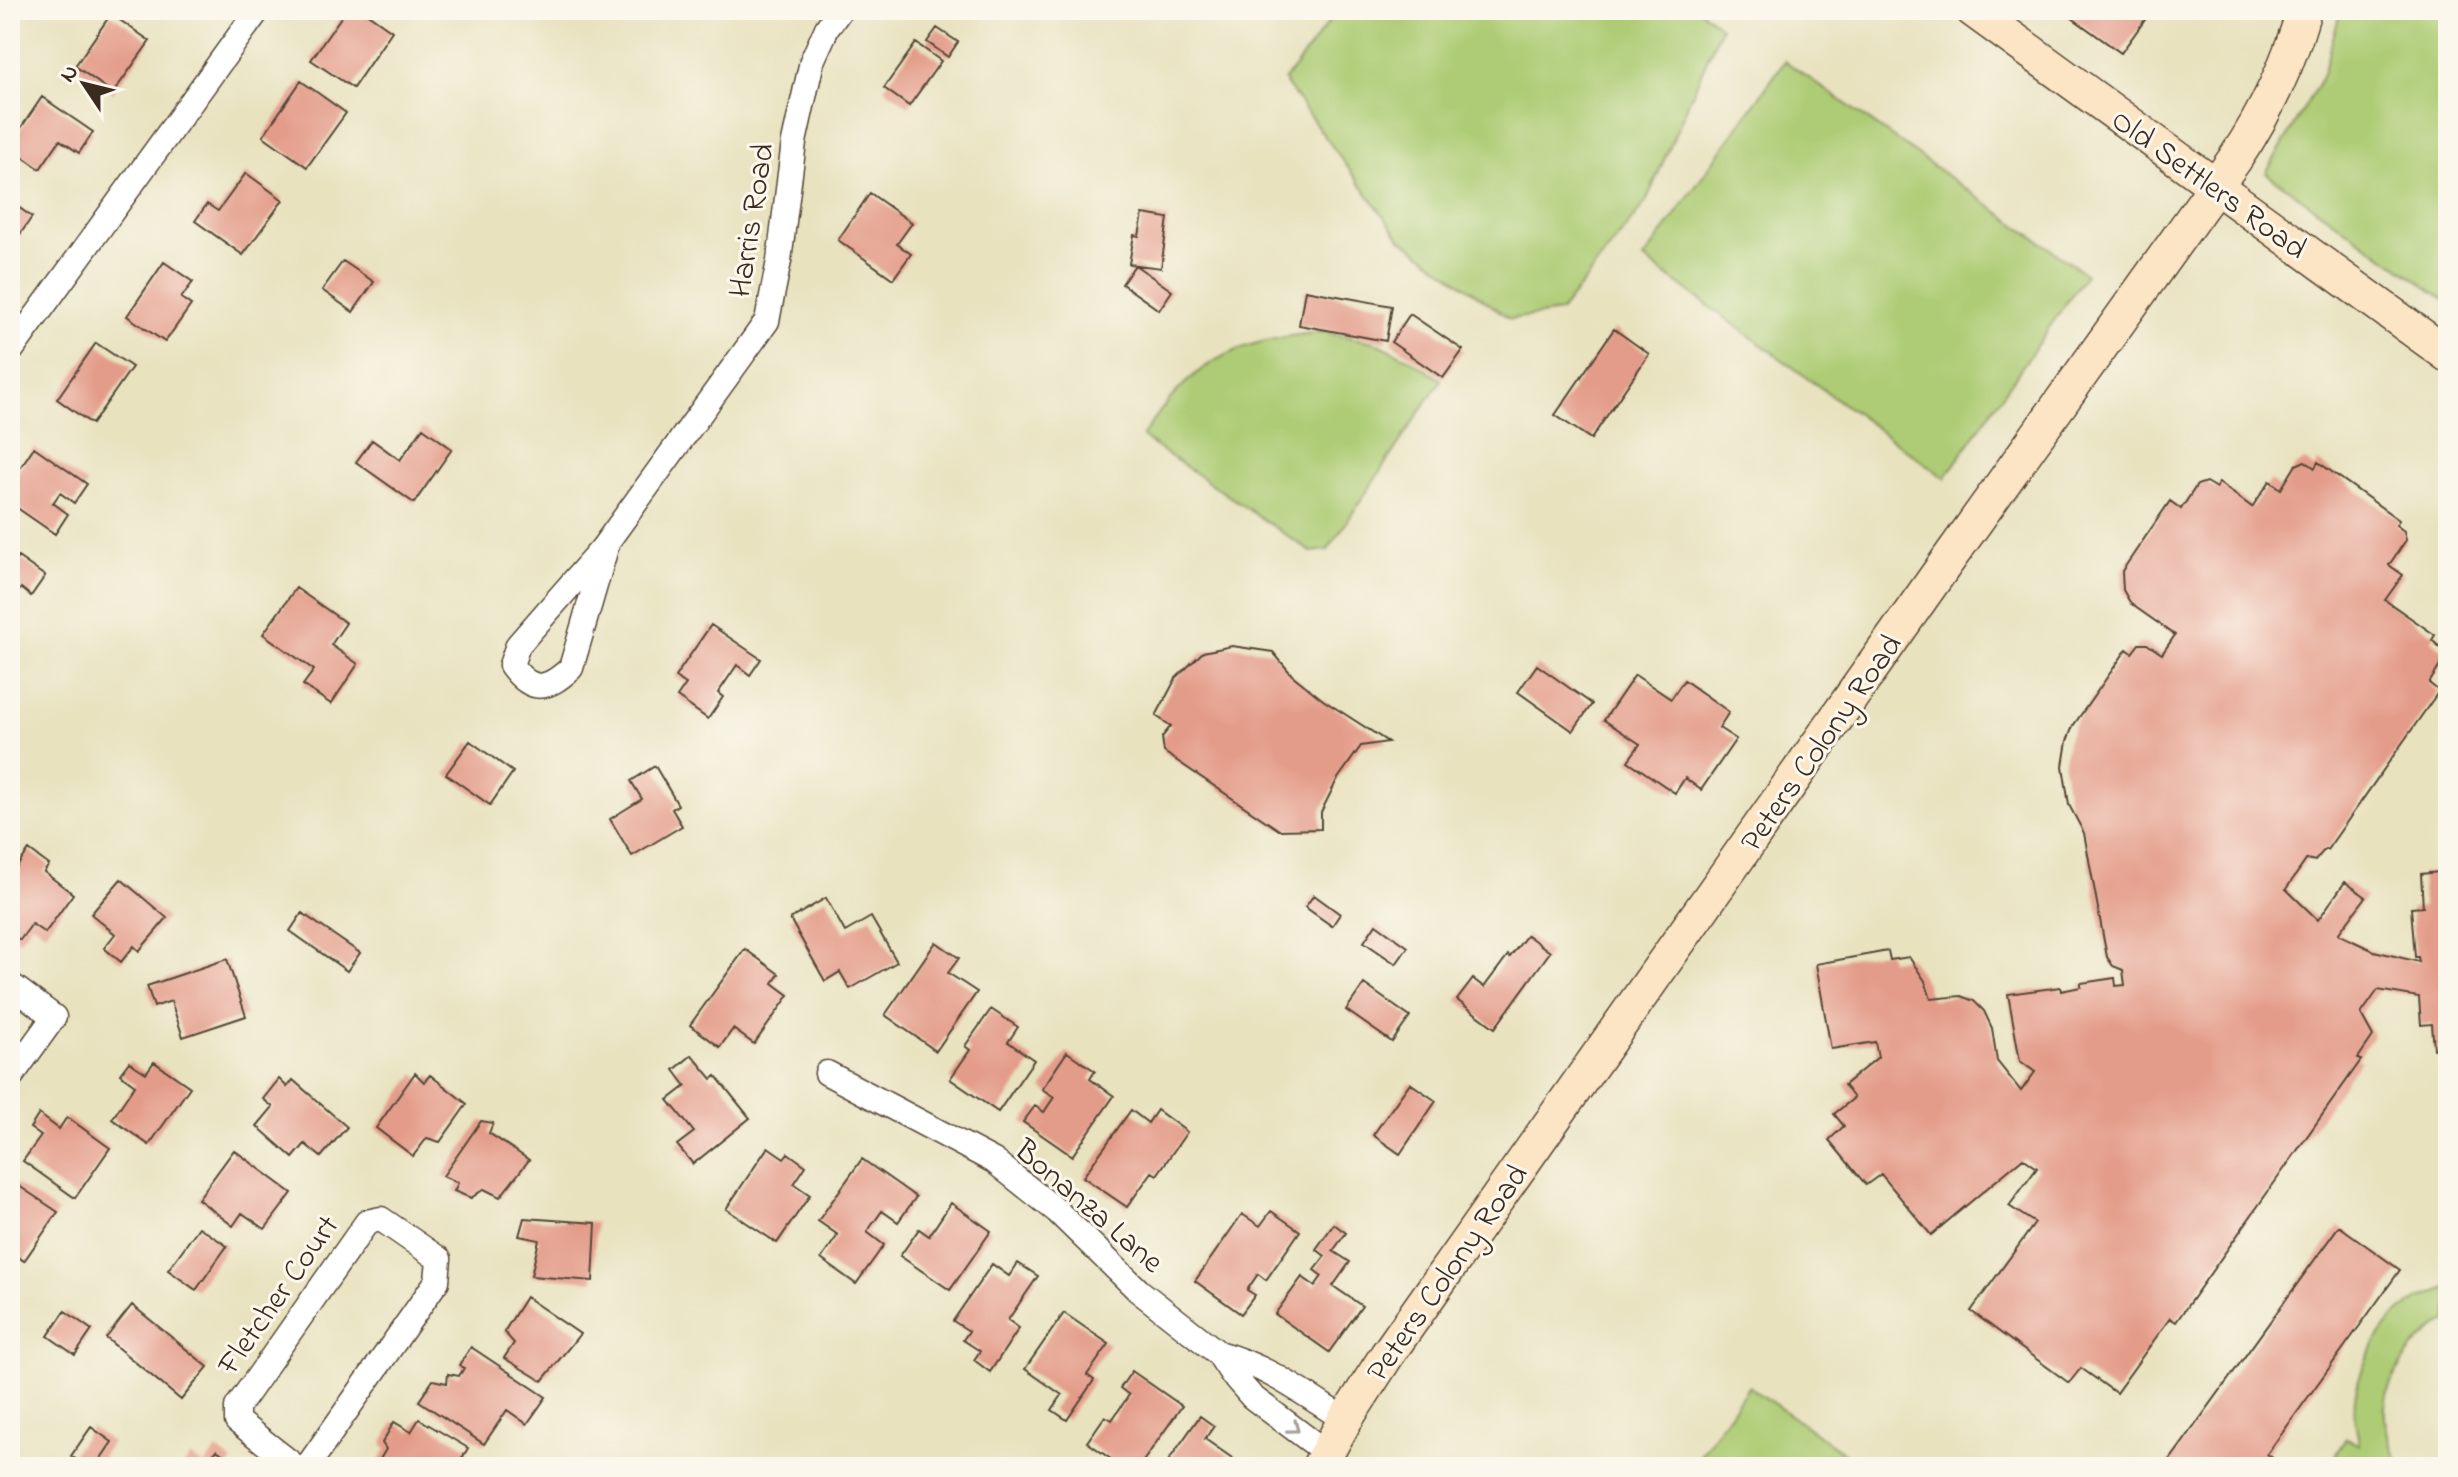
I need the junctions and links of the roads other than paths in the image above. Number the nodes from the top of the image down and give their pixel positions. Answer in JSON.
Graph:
{"nodes":[{"id":1,"x":258,"y":10,"type":"edge"},
{"id":2,"x":840,"y":10,"type":"edge"},
{"id":3,"x":1973,"y":10,"type":"edge"},
{"id":4,"x":2304,"y":10,"type":"edge"},
{"id":5,"x":2215,"y":188,"type":"junction"},
{"id":6,"x":10,"y":352,"type":"edge"},
{"id":7,"x":2448,"y":355,"type":"edge"},
{"id":8,"x":608,"y":541,"type":"junction"},
{"id":9,"x":10,"y":984,"type":"edge"},
{"id":10,"x":827,"y":1073,"type":"dead end"},
{"id":11,"x":10,"y":1078,"type":"edge"},
{"id":12,"x":1218,"y":1353,"type":"junction"},
{"id":13,"x":1345,"y":1420,"type":"junction"},
{"id":14,"x":1324,"y":1461,"type":"edge"},
{"id":15,"x":296,"y":1467,"type":"edge"},
{"id":16,"x":307,"y":1467,"type":"edge"}],
"edges":[{"from":1,"to":6,"type":"street"},
{"from":2,"to":8,"type":"street","name":"Harris Road"},
{"from":3,"to":5,"type":"street","name":"Old Settlers Road"},
{"from":4,"to":5,"type":"street","name":"Peters Colony Road"},
{"from":5,"to":7,"type":"street","name":"Old Settlers Road"},
{"from":5,"to":13,"type":"street","name":"Peters Colony Road"},
{"from":8,"to":8,"type":"street","name":"Harris Road"},
{"from":9,"to":11,"type":"street"},
{"from":10,"to":12,"type":"street","name":"Bonanza Lane"},
{"from":12,"to":13,"type":"street","name":"Bonanza Lane"},
{"from":12,"to":14,"type":"street","name":"Bonanza Lane","one_way":true},
{"from":13,"to":14,"type":"street","name":"Peters Colony Road"},
{"from":15,"to":16,"type":"street","name":"Fletcher Court"}]}
